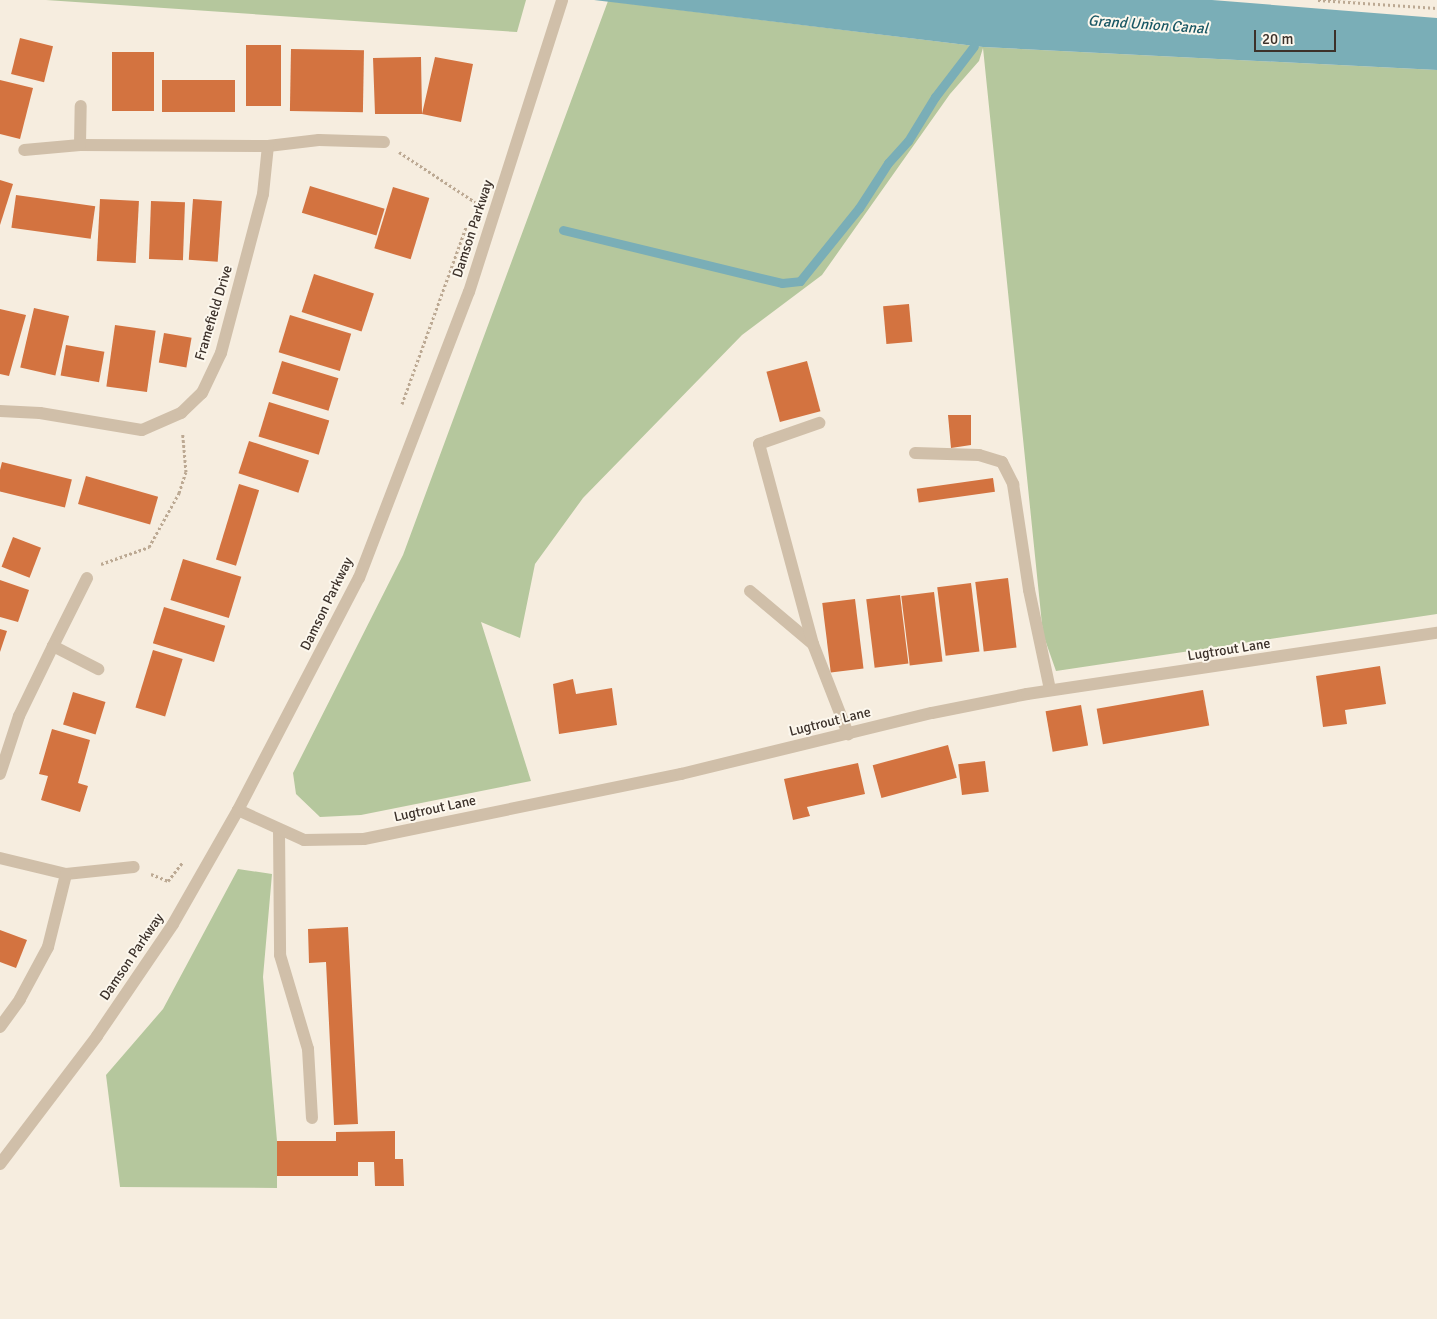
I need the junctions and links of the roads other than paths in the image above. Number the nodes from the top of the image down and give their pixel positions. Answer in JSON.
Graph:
{"nodes":[{"id":1,"x":562,"y":0,"type":"edge"},
{"id":2,"x":81,"y":106,"type":"dead end"},
{"id":3,"x":384,"y":142,"type":"road end"},
{"id":4,"x":80,"y":145,"type":"junction"},
{"id":5,"x":268,"y":146,"type":"junction"},
{"id":6,"x":24,"y":150,"type":"dead end"},
{"id":7,"x":0,"y":411,"type":"edge"},
{"id":8,"x":819,"y":423,"type":"dead end"},
{"id":9,"x":915,"y":454,"type":"dead end"},
{"id":10,"x":86,"y":578,"type":"road end"},
{"id":11,"x":750,"y":591,"type":"dead end"},
{"id":12,"x":1437,"y":633,"type":"edge"},
{"id":13,"x":813,"y":644,"type":"junction"},
{"id":14,"x":52,"y":646,"type":"junction"},
{"id":15,"x":98,"y":669,"type":"dead end"},
{"id":16,"x":1050,"y":690,"type":"junction"},
{"id":17,"x":848,"y":734,"type":"junction"},
{"id":18,"x":0,"y":774,"type":"edge"},
{"id":19,"x":238,"y":810,"type":"junction"},
{"id":20,"x":279,"y":830,"type":"junction"},
{"id":21,"x":0,"y":858,"type":"edge"},
{"id":22,"x":134,"y":867,"type":"road end"},
{"id":23,"x":66,"y":874,"type":"junction"},
{"id":24,"x":0,"y":1027,"type":"edge"},
{"id":25,"x":312,"y":1118,"type":"dead end"},
{"id":26,"x":0,"y":1164,"type":"edge"}],
"edges":[{"from":1,"to":19,"type":"street","name":"Damson Parkway"},
{"from":2,"to":4,"type":"street"},
{"from":3,"to":5,"type":"street"},
{"from":4,"to":5,"type":"street"},
{"from":4,"to":6,"type":"street"},
{"from":5,"to":7,"type":"street","name":"Framefield Drive"},
{"from":8,"to":13,"type":"street"},
{"from":9,"to":16,"type":"street"},
{"from":10,"to":14,"type":"street"},
{"from":11,"to":13,"type":"street"},
{"from":12,"to":16,"type":"street","name":"Lugtrout Lane"},
{"from":13,"to":17,"type":"street"},
{"from":14,"to":15,"type":"street"},
{"from":14,"to":18,"type":"street"},
{"from":16,"to":17,"type":"street","name":"Lugtrout Lane"},
{"from":17,"to":20,"type":"street","name":"Lugtrout Lane"},
{"from":19,"to":20,"type":"street","name":"Lugtrout Lane"},
{"from":19,"to":26,"type":"street","name":"Damson Parkway"},
{"from":20,"to":25,"type":"street"},
{"from":21,"to":23,"type":"street"},
{"from":22,"to":23,"type":"street"},
{"from":23,"to":24,"type":"street"}]}
